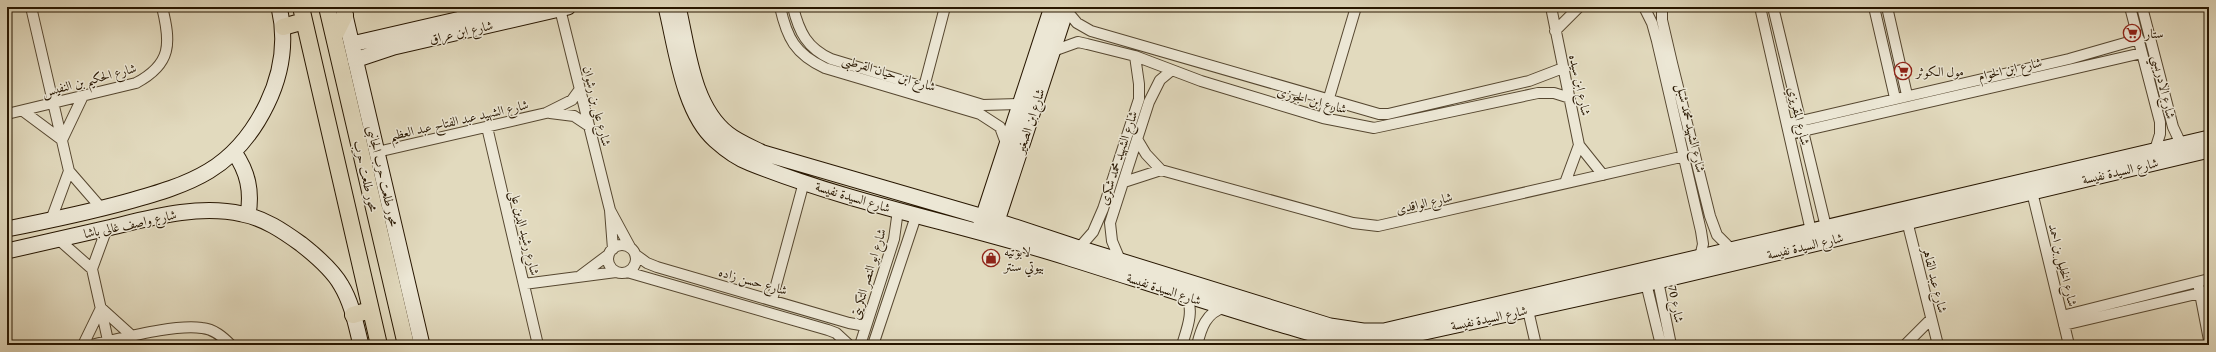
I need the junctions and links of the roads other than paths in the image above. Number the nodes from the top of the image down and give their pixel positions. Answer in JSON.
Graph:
{"nodes":[{"id":1,"x":31,"y":7,"type":"edge"},
{"id":2,"x":162,"y":7,"type":"edge"},
{"id":3,"x":279,"y":7,"type":"edge"},
{"id":4,"x":327,"y":7,"type":"edge"},
{"id":5,"x":513,"y":7,"type":"edge"},
{"id":6,"x":666,"y":7,"type":"edge"},
{"id":7,"x":678,"y":7,"type":"edge"},
{"id":8,"x":780,"y":7,"type":"edge"},
{"id":9,"x":793,"y":7,"type":"edge"},
{"id":10,"x":945,"y":7,"type":"edge"},
{"id":11,"x":1356,"y":7,"type":"edge"},
{"id":12,"x":1551,"y":7,"type":"edge"},
{"id":13,"x":1579,"y":7,"type":"edge"},
{"id":14,"x":1644,"y":7,"type":"edge"},
{"id":15,"x":1662,"y":7,"type":"edge"},
{"id":16,"x":1760,"y":7,"type":"edge"},
{"id":17,"x":1773,"y":7,"type":"edge"},
{"id":18,"x":1874,"y":7,"type":"edge"},
{"id":19,"x":1887,"y":7,"type":"edge"},
{"id":20,"x":2130,"y":7,"type":"edge"},
{"id":21,"x":2142,"y":7,"type":"edge"},
{"id":22,"x":564,"y":8,"type":"edge"},
{"id":23,"x":1062,"y":8,"type":"edge"},
{"id":24,"x":344,"y":11,"type":"edge"},
{"id":25,"x":302,"y":14,"type":"edge"},
{"id":26,"x":464,"y":19,"type":"edge"},
{"id":27,"x":283,"y":27,"type":"junction"},
{"id":28,"x":1555,"y":31,"type":"junction"},
{"id":29,"x":334,"y":37,"type":"junction"},
{"id":30,"x":2138,"y":39,"type":"junction"},
{"id":31,"x":352,"y":44,"type":"junction"},
{"id":32,"x":1053,"y":52,"type":"junction"},
{"id":33,"x":2142,"y":53,"type":"junction"},
{"id":34,"x":1135,"y":56,"type":"junction"},
{"id":35,"x":355,"y":60,"type":"junction"},
{"id":36,"x":1563,"y":68,"type":"junction"},
{"id":37,"x":1172,"y":70,"type":"junction"},
{"id":38,"x":1977,"y":85,"type":"junction"},
{"id":39,"x":924,"y":87,"type":"junction"},
{"id":40,"x":580,"y":89,"type":"junction"},
{"id":41,"x":1907,"y":95,"type":"junction"},
{"id":42,"x":82,"y":98,"type":"junction"},
{"id":43,"x":1570,"y":98,"type":"junction"},
{"id":44,"x":1895,"y":98,"type":"junction"},
{"id":45,"x":1144,"y":101,"type":"junction"},
{"id":46,"x":1328,"y":101,"type":"junction"},
{"id":47,"x":54,"y":103,"type":"junction"},
{"id":48,"x":1020,"y":104,"type":"junction"},
{"id":49,"x":982,"y":109,"type":"junction"},
{"id":50,"x":23,"y":111,"type":"junction"},
{"id":51,"x":7,"y":114,"type":"edge"},
{"id":52,"x":546,"y":114,"type":"junction"},
{"id":53,"x":1324,"y":118,"type":"junction"},
{"id":54,"x":589,"y":126,"type":"junction"},
{"id":55,"x":1802,"y":126,"type":"junction"},
{"id":56,"x":486,"y":127,"type":"junction"},
{"id":57,"x":1789,"y":129,"type":"junction"},
{"id":58,"x":2209,"y":138,"type":"edge"},
{"id":59,"x":1138,"y":139,"type":"junction"},
{"id":60,"x":62,"y":140,"type":"junction"},
{"id":61,"x":358,"y":142,"type":"junction"},
{"id":62,"x":2181,"y":144,"type":"junction"},
{"id":63,"x":1580,"y":145,"type":"junction"},
{"id":64,"x":1007,"y":146,"type":"junction"},
{"id":65,"x":332,"y":147,"type":"junction"},
{"id":66,"x":2155,"y":150,"type":"junction"},
{"id":67,"x":2209,"y":150,"type":"edge"},
{"id":68,"x":234,"y":152,"type":"junction"},
{"id":69,"x":377,"y":152,"type":"junction"},
{"id":70,"x":1689,"y":155,"type":"junction"},
{"id":71,"x":1161,"y":170,"type":"junction"},
{"id":72,"x":70,"y":171,"type":"junction"},
{"id":73,"x":1602,"y":175,"type":"junction"},
{"id":74,"x":366,"y":176,"type":"junction"},
{"id":75,"x":341,"y":182,"type":"junction"},
{"id":76,"x":804,"y":182,"type":"junction"},
{"id":77,"x":1124,"y":182,"type":"junction"},
{"id":78,"x":1565,"y":183,"type":"junction"},
{"id":79,"x":2032,"y":192,"type":"junction"},
{"id":80,"x":102,"y":209,"type":"junction"},
{"id":81,"x":1103,"y":209,"type":"junction"},
{"id":82,"x":610,"y":210,"type":"junction"},
{"id":83,"x":898,"y":210,"type":"junction"},
{"id":84,"x":1114,"y":212,"type":"junction"},
{"id":85,"x":248,"y":215,"type":"junction"},
{"id":86,"x":916,"y":216,"type":"junction"},
{"id":87,"x":50,"y":220,"type":"junction"},
{"id":88,"x":1907,"y":221,"type":"junction"},
{"id":89,"x":988,"y":226,"type":"junction"},
{"id":90,"x":1826,"y":227,"type":"junction"},
{"id":91,"x":107,"y":228,"type":"junction"},
{"id":92,"x":7,"y":230,"type":"edge"},
{"id":93,"x":1811,"y":231,"type":"junction"},
{"id":94,"x":58,"y":239,"type":"junction"},
{"id":95,"x":1079,"y":248,"type":"junction"},
{"id":96,"x":1732,"y":250,"type":"junction"},
{"id":97,"x":7,"y":251,"type":"edge"},
{"id":98,"x":633,"y":251,"type":"junction"},
{"id":99,"x":610,"y":252,"type":"junction"},
{"id":100,"x":1700,"y":257,"type":"junction"},
{"id":101,"x":1120,"y":260,"type":"junction"},
{"id":102,"x":92,"y":269,"type":"junction"},
{"id":103,"x":616,"y":272,"type":"junction"},
{"id":104,"x":627,"y":272,"type":"junction"},
{"id":105,"x":580,"y":276,"type":"junction"},
{"id":106,"x":1650,"y":276,"type":"junction"},
{"id":107,"x":2206,"y":282,"type":"edge"},
{"id":108,"x":524,"y":284,"type":"junction"},
{"id":109,"x":2205,"y":292,"type":"edge"},
{"id":110,"x":1186,"y":296,"type":"junction"},
{"id":111,"x":772,"y":300,"type":"junction"},
{"id":112,"x":101,"y":308,"type":"junction"},
{"id":113,"x":1224,"y":308,"type":"junction"},
{"id":114,"x":370,"y":310,"type":"junction"},
{"id":115,"x":1528,"y":310,"type":"junction"},
{"id":116,"x":353,"y":315,"type":"junction"},
{"id":117,"x":1931,"y":319,"type":"junction"},
{"id":118,"x":2063,"y":320,"type":"junction"},
{"id":119,"x":866,"y":326,"type":"junction"},
{"id":120,"x":132,"y":336,"type":"junction"},
{"id":121,"x":1334,"y":337,"type":"edge"},
{"id":122,"x":2209,"y":340,"type":"edge"},
{"id":123,"x":109,"y":343,"type":"edge"},
{"id":124,"x":83,"y":345,"type":"edge"},
{"id":125,"x":90,"y":345,"type":"edge"},
{"id":126,"x":231,"y":345,"type":"edge"},
{"id":127,"x":361,"y":345,"type":"edge"},
{"id":128,"x":378,"y":345,"type":"edge"},
{"id":129,"x":406,"y":345,"type":"edge"},
{"id":130,"x":422,"y":345,"type":"edge"},
{"id":131,"x":538,"y":345,"type":"edge"},
{"id":132,"x":848,"y":345,"type":"edge"},
{"id":133,"x":860,"y":345,"type":"edge"},
{"id":134,"x":873,"y":345,"type":"edge"},
{"id":135,"x":1182,"y":345,"type":"edge"},
{"id":136,"x":1196,"y":345,"type":"edge"},
{"id":137,"x":1536,"y":345,"type":"edge"},
{"id":138,"x":1661,"y":345,"type":"edge"},
{"id":139,"x":1671,"y":345,"type":"edge"},
{"id":140,"x":1905,"y":345,"type":"edge"},
{"id":141,"x":1938,"y":345,"type":"edge"},
{"id":142,"x":2069,"y":345,"type":"edge"}],
"edges":[{"from":1,"to":47,"type":"street"},
{"from":2,"to":42,"type":"street","name":"شارع الحكيم بن النفيس"},
{"from":3,"to":27,"type":"street"},
{"from":4,"to":29,"type":"main road","name":"محور طلعت حرب"},
{"from":5,"to":26,"type":"street","name":"شارع ابن عراق"},
{"from":6,"to":76,"type":"street","name":"شارع السيدة نفيسة"},
{"from":7,"to":89,"type":"street","name":"شارع السيدة نفيسة"},
{"from":8,"to":49,"type":"street","name":"شارع ابن حيان القرطبى"},
{"from":9,"to":39,"type":"street","name":"شارع ابن حيان القرطبى"},
{"from":10,"to":39,"type":"street"},
{"from":11,"to":46,"type":"street"},
{"from":12,"to":28,"type":"street","name":"شارع ابن سيده"},
{"from":13,"to":28,"type":"street"},
{"from":14,"to":70,"type":"street","name":"شارع الشهيد محمد شبل"},
{"from":15,"to":70,"type":"street","name":"شارع الشهيد محمد شبل"},
{"from":16,"to":57,"type":"street","name":"شارع المقريزي"},
{"from":17,"to":55,"type":"street","name":"شارع المقريزي"},
{"from":18,"to":44,"type":"street"},
{"from":19,"to":41,"type":"street"},
{"from":20,"to":30,"type":"street","name":"شارع الادريسي"},
{"from":21,"to":62,"type":"street","name":"شارع الادريسي"},
{"from":22,"to":26,"type":"street","name":"شارع ابن عراق"},
{"from":22,"to":40,"type":"street","name":"شارع على بن رشوان"},
{"from":23,"to":32,"type":"street","name":"شارع ابن الصغير"},
{"from":23,"to":46,"type":"street","name":"شارع ابن الجوزى"},
{"from":23,"to":48,"type":"street","name":"شارع ابن الصغير"},
{"from":24,"to":29,"type":"main road"},
{"from":24,"to":31,"type":"street","name":"محور طلعت حرب الجانبى"},
{"from":25,"to":27,"type":"main road"},
{"from":25,"to":65,"type":"main road","name":"محور طلعت حرب"},
{"from":26,"to":31,"type":"street","name":"شارع ابن عراق"},
{"from":26,"to":35,"type":"street","name":"شارع ابن عراق"},
{"from":27,"to":68,"type":"street","name":"شارع واصف غالى باشا"},
{"from":28,"to":36,"type":"street","name":"شارع ابن سيده"},
{"from":29,"to":61,"type":"main road","name":"محور طلعت حرب"},
{"from":30,"to":33,"type":"street","name":"شارع الادريسي"},
{"from":30,"to":38,"type":"street","name":"شارع ابن الخوام"},
{"from":31,"to":35,"type":"street","name":"محور طلعت حرب الجانبى"},
{"from":32,"to":34,"type":"street","name":"شارع ابن الجوزى"},
{"from":32,"to":89,"type":"street","name":"شارع ابن الصغير"},
{"from":33,"to":38,"type":"street","name":"شارع ابن الخوام"},
{"from":33,"to":66,"type":"street","name":"شارع الادريسي"},
{"from":34,"to":37,"type":"street","name":"شارع ابن الجوزى"},
{"from":34,"to":45,"type":"street","name":"شارع الشهيد محمد شكرى"},
{"from":35,"to":69,"type":"street","name":"محور طلعت حرب الجانبى"},
{"from":36,"to":43,"type":"street","name":"شارع ابن سيده"},
{"from":36,"to":46,"type":"street","name":"شارع ابن الجوزى"},
{"from":37,"to":45,"type":"street","name":"شارع الشهيد محمد شكرى"},
{"from":37,"to":53,"type":"street","name":"شارع ابن الجوزى"},
{"from":38,"to":41,"type":"street","name":"شارع ابن الخوام"},
{"from":38,"to":55,"type":"street","name":"شارع ابن الخوام"},
{"from":39,"to":49,"type":"street","name":"شارع ابن حيان القرطبى"},
{"from":40,"to":52,"type":"street","name":"شارع الشهيد عبد الفتاح عبد العظيم"},
{"from":40,"to":54,"type":"street","name":"شارع على بن رشوان"},
{"from":41,"to":44,"type":"street","name":"شارع ابن الخوام"},
{"from":42,"to":47,"type":"street","name":"شارع الحكيم بن النفيس"},
{"from":42,"to":60,"type":"street"},
{"from":43,"to":53,"type":"street","name":"شارع ابن الجوزى"},
{"from":43,"to":63,"type":"street","name":"شارع ابن سيده"},
{"from":44,"to":55,"type":"street","name":"شارع ابن الخوام"},
{"from":45,"to":59,"type":"street","name":"شارع الشهيد محمد شكرى"},
{"from":45,"to":81,"type":"street","name":"شارع الشهيد محمد شكرى"},
{"from":46,"to":53,"type":"street"},
{"from":47,"to":50,"type":"street","name":"شارع الحكيم بن النفيس"},
{"from":47,"to":60,"type":"street"},
{"from":48,"to":49,"type":"street","name":"شارع ابن حيان القرطبى"},
{"from":48,"to":64,"type":"street","name":"شارع ابن الصغير"},
{"from":49,"to":64,"type":"street","name":"شارع ابن حيان القرطبى"},
{"from":50,"to":51,"type":"street","name":"شارع الحكيم بن النفيس"},
{"from":50,"to":60,"type":"street"},
{"from":52,"to":54,"type":"street","name":"شارع الشهيد عبد الفتاح عبد العظيم"},
{"from":52,"to":56,"type":"street","name":"شارع الشهيد عبد الفتاح عبد العظيم"},
{"from":54,"to":82,"type":"street","name":"شارع على بن رشوان"},
{"from":55,"to":57,"type":"street","name":"شارع ابن الخوام"},
{"from":55,"to":90,"type":"street","name":"شارع المقريزي"},
{"from":56,"to":69,"type":"street","name":"شارع الشهيد عبد الفتاح عبد العظيم"},
{"from":56,"to":108,"type":"street","name":"شارع رشيد الدين على"},
{"from":57,"to":93,"type":"street","name":"شارع المقريزي"},
{"from":58,"to":62,"type":"street","name":"شارع السيدة نفيسة"},
{"from":59,"to":71,"type":"street"},
{"from":59,"to":77,"type":"street","name":"شارع الشهيد محمد شكرى"},
{"from":60,"to":72,"type":"street"},
{"from":61,"to":65,"type":"main road"},
{"from":61,"to":74,"type":"main road","name":"محور طلعت حرب"},
{"from":62,"to":66,"type":"street","name":"شارع السيدة نفيسة"},
{"from":63,"to":73,"type":"street","name":"شارع ابن سيده"},
{"from":63,"to":78,"type":"street"},
{"from":64,"to":89,"type":"street","name":"شارع ابن الصغير"},
{"from":65,"to":75,"type":"main road","name":"محور طلعت حرب"},
{"from":66,"to":90,"type":"street","name":"شارع السيدة نفيسة"},
{"from":67,"to":79,"type":"street","name":"شارع السيدة نفيسة"},
{"from":68,"to":80,"type":"street","name":"شارع واصف غالى باشا"},
{"from":68,"to":85,"type":"street"},
{"from":69,"to":130,"type":"street","name":"محور طلعت حرب الجانبى"},
{"from":70,"to":73,"type":"street","name":"شارع الواقدى"},
{"from":70,"to":96,"type":"street","name":"شارع الشهيد محمد شبل"},
{"from":70,"to":100,"type":"street","name":"شارع الشهيد محمد شبل"},
{"from":71,"to":77,"type":"street"},
{"from":71,"to":78,"type":"street","name":"شارع الواقدى"},
{"from":72,"to":80,"type":"street"},
{"from":72,"to":87,"type":"street"},
{"from":73,"to":78,"type":"street","name":"شارع الواقدى"},
{"from":74,"to":75,"type":"main road"},
{"from":74,"to":129,"type":"main road","name":"محور طلعت حرب"},
{"from":75,"to":114,"type":"main road","name":"محور طلعت حرب"},
{"from":76,"to":83,"type":"street","name":"شارع السيدة نفيسة"},
{"from":76,"to":111,"type":"street"},
{"from":77,"to":84,"type":"street","name":"شارع الشهيد محمد شكرى"},
{"from":79,"to":88,"type":"street","name":"شارع السيدة نفيسة"},
{"from":79,"to":118,"type":"street","name":"شارع الخليل بن احمد"},
{"from":80,"to":87,"type":"street","name":"شارع واصف غالى باشا"},
{"from":81,"to":84,"type":"street"},
{"from":81,"to":95,"type":"street","name":"شارع الشهيد محمد شكرى"},
{"from":82,"to":98,"type":"street","name":"شارع على بن رشوان"},
{"from":82,"to":99,"type":"street","name":"شارع على بن رشوان"},
{"from":83,"to":86,"type":"street","name":"شارع السيدة نفيسة"},
{"from":83,"to":119,"type":"street","name":"شارع ابو النصر التكريتى"},
{"from":84,"to":101,"type":"street","name":"شارع الشهيد محمد شكرى"},
{"from":85,"to":91,"type":"street","name":"شارع واصف غالى باشا"},
{"from":85,"to":116,"type":"street","name":"شارع واصف غالى باشا"},
{"from":86,"to":89,"type":"street","name":"شارع السيدة نفيسة"},
{"from":86,"to":134,"type":"street","name":"شارع ابو النصر التكريتى"},
{"from":87,"to":92,"type":"street","name":"شارع واصف غالى باشا"},
{"from":88,"to":106,"type":"street","name":"شارع السيدة نفيسة"},
{"from":88,"to":117,"type":"street","name":"شارع عبد القاهر"},
{"from":89,"to":95,"type":"street","name":"شارع السيدة نفيسة"},
{"from":89,"to":110,"type":"street","name":"شارع السيدة نفيسة"},
{"from":90,"to":93,"type":"street","name":"شارع السيدة نفيسة"},
{"from":91,"to":94,"type":"street","name":"شارع واصف غالى باشا"},
{"from":91,"to":102,"type":"street"},
{"from":93,"to":96,"type":"street","name":"شارع السيدة نفيسة"},
{"from":94,"to":97,"type":"street","name":"شارع واصف غالى باشا"},
{"from":94,"to":102,"type":"street"},
{"from":95,"to":101,"type":"street","name":"شارع السيدة نفيسة"},
{"from":96,"to":100,"type":"street","name":"شارع السيدة نفيسة"},
{"from":98,"to":99,"type":"street"},
{"from":98,"to":104,"type":"street"},
{"from":98,"to":111,"type":"street","name":"شارع حسن زاده"},
{"from":99,"to":103,"type":"street"},
{"from":99,"to":105,"type":"street"},
{"from":100,"to":106,"type":"street","name":"شارع السيدة نفيسة"},
{"from":101,"to":121,"type":"street","name":"شارع السيدة نفيسة"},
{"from":102,"to":112,"type":"street"},
{"from":103,"to":104,"type":"street"},
{"from":103,"to":105,"type":"street"},
{"from":104,"to":132,"type":"street","name":"شارع حسن زاده"},
{"from":105,"to":108,"type":"street"},
{"from":106,"to":115,"type":"street","name":"شارع السيدة نفيسة"},
{"from":106,"to":121,"type":"street","name":"شارع السيدة نفيسة"},
{"from":106,"to":138,"type":"street","name":"شارع 70"},
{"from":106,"to":139,"type":"street","name":"شارع 70"},
{"from":107,"to":109,"type":"street"},
{"from":107,"to":118,"type":"street"},
{"from":108,"to":131,"type":"street","name":"شارع رشيد الدين على"},
{"from":109,"to":118,"type":"street"},
{"from":109,"to":122,"type":"street"},
{"from":110,"to":113,"type":"street","name":"شارع السيدة نفيسة"},
{"from":110,"to":135,"type":"street"},
{"from":111,"to":119,"type":"street","name":"شارع حسن زاده"},
{"from":112,"to":120,"type":"street"},
{"from":112,"to":123,"type":"street"},
{"from":112,"to":124,"type":"street"},
{"from":113,"to":121,"type":"street","name":"شارع السيدة نفيسة"},
{"from":113,"to":136,"type":"street"},
{"from":114,"to":116,"type":"main road"},
{"from":114,"to":128,"type":"main road","name":"محور طلعت حرب"},
{"from":115,"to":121,"type":"street","name":"شارع السيدة نفيسة"},
{"from":115,"to":137,"type":"street"},
{"from":116,"to":127,"type":"street"},
{"from":117,"to":140,"type":"street"},
{"from":117,"to":141,"type":"street","name":"شارع عبد القاهر"},
{"from":118,"to":142,"type":"street","name":"شارع الخليل بن احمد"},
{"from":119,"to":133,"type":"street","name":"شارع ابو النصر التكريتى"},
{"from":120,"to":123,"type":"street"},
{"from":120,"to":126,"type":"street"},
{"from":123,"to":125,"type":"street"}]}
